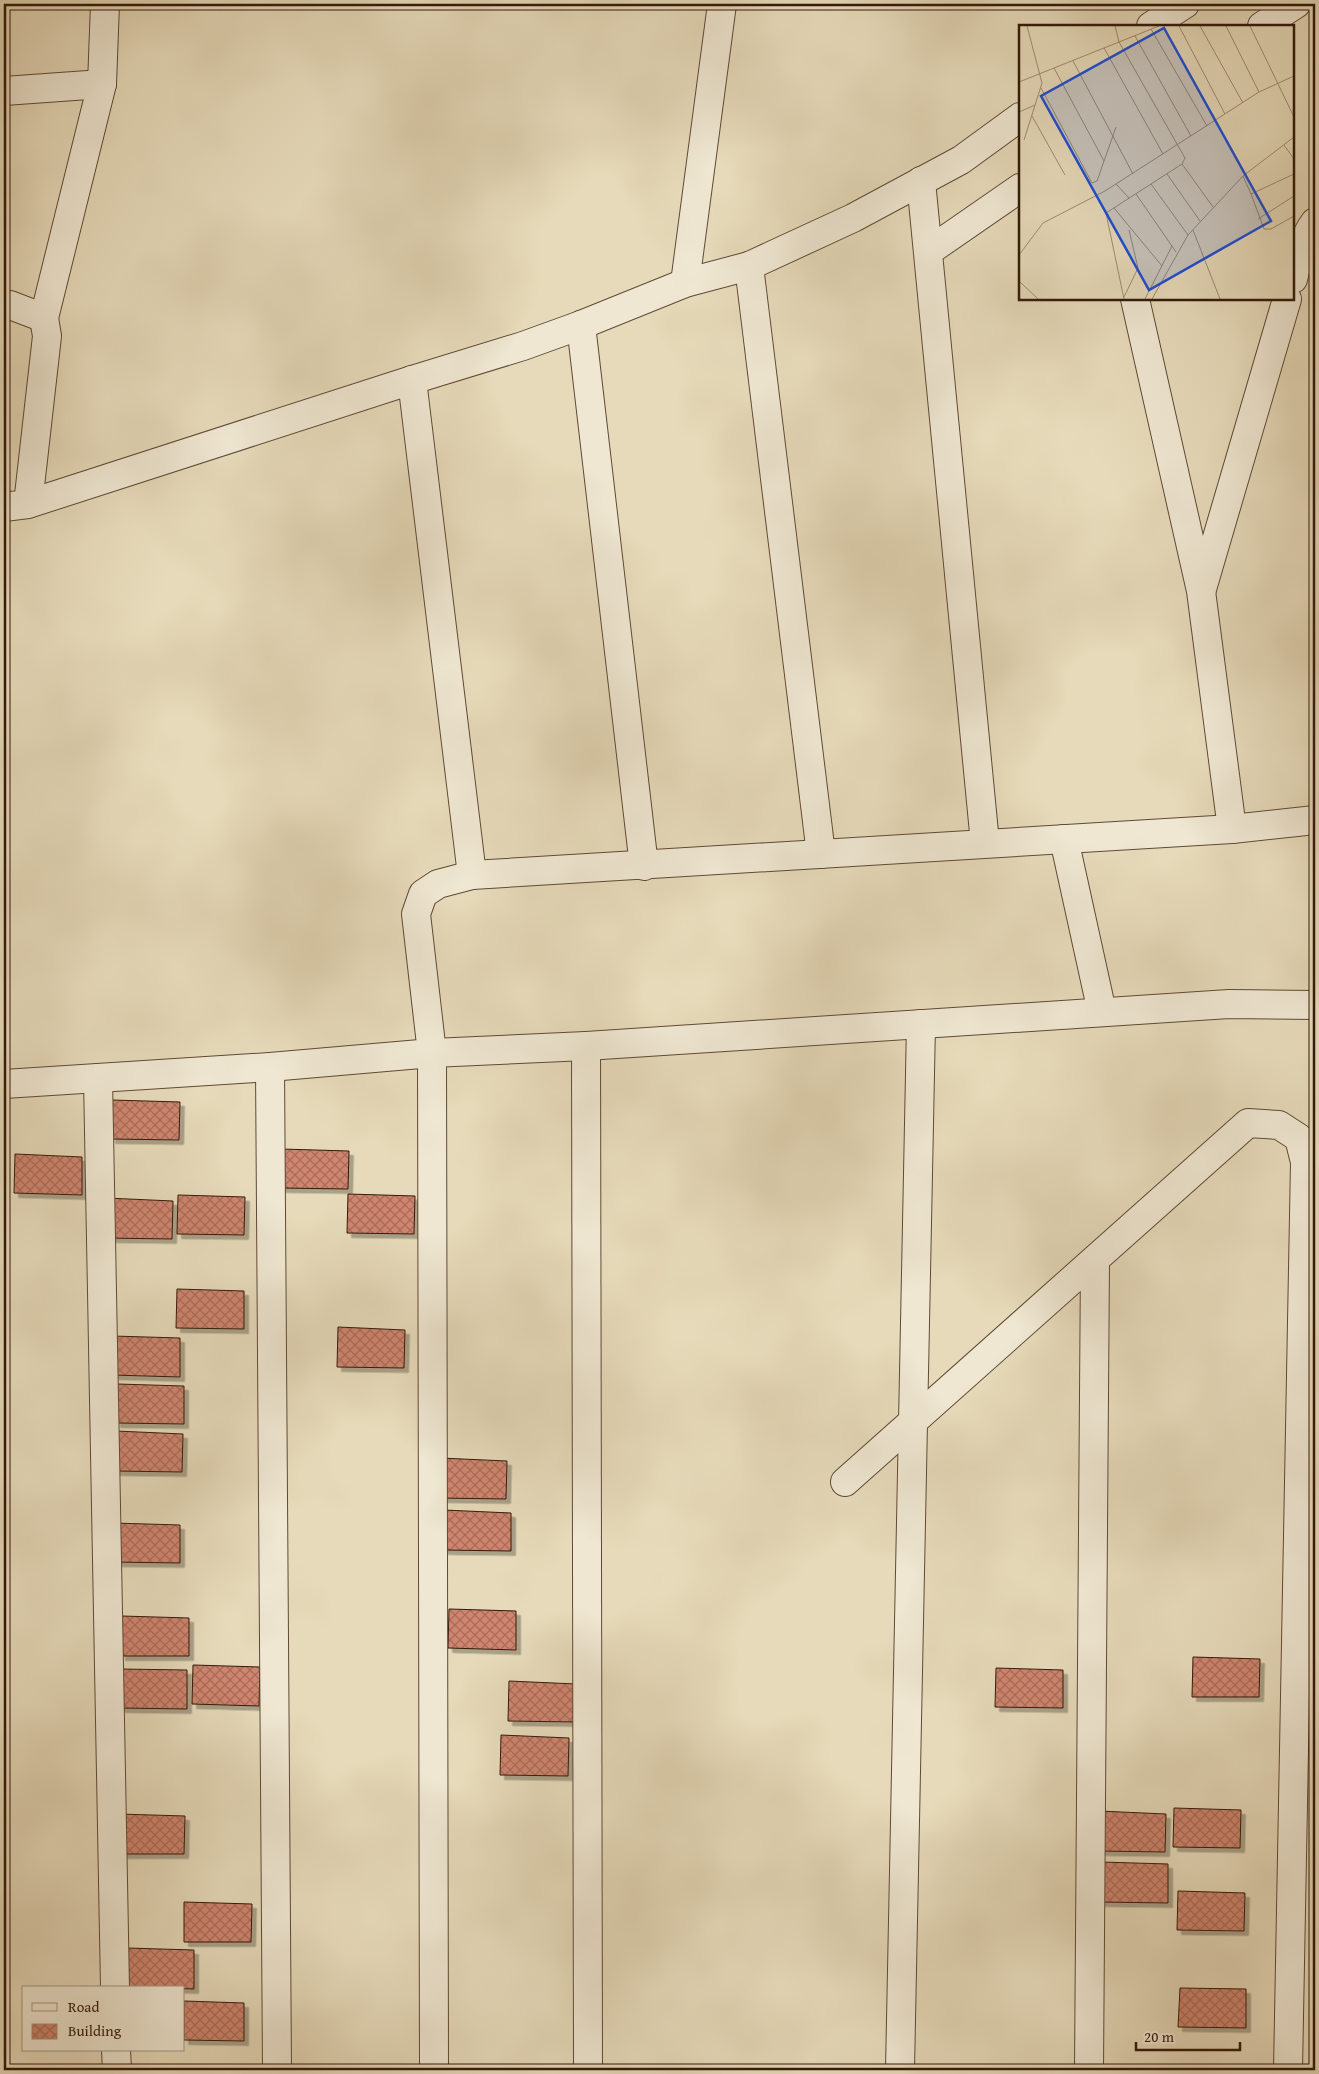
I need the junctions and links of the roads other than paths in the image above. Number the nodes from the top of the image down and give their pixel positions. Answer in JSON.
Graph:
{"nodes":[{"id":1,"x":105,"y":4,"type":"edge"},
{"id":2,"x":722,"y":4,"type":"edge"},
{"id":3,"x":1185,"y":4,"type":"edge"},
{"id":4,"x":1296,"y":4,"type":"edge"},
{"id":5,"x":1153,"y":25,"type":"edge"},
{"id":6,"x":1264,"y":25,"type":"edge"},
{"id":7,"x":102,"y":84,"type":"junction"},
{"id":8,"x":4,"y":91,"type":"edge"},
{"id":9,"x":1019,"y":118,"type":"edge"},
{"id":10,"x":922,"y":181,"type":"junction"},
{"id":11,"x":1019,"y":189,"type":"edge"},
{"id":12,"x":1315,"y":222,"type":"edge"},
{"id":13,"x":929,"y":251,"type":"junction"},
{"id":14,"x":749,"y":266,"type":"junction"},
{"id":15,"x":1294,"y":276,"type":"edge"},
{"id":16,"x":685,"y":283,"type":"junction"},
{"id":17,"x":1135,"y":300,"type":"edge"},
{"id":18,"x":1287,"y":300,"type":"edge"},
{"id":19,"x":4,"y":305,"type":"edge"},
{"id":20,"x":44,"y":318,"type":"junction"},
{"id":21,"x":581,"y":326,"type":"junction"},
{"id":22,"x":412,"y":380,"type":"junction"},
{"id":23,"x":16,"y":506,"type":"edge"},
{"id":24,"x":1201,"y":591,"type":"junction"},
{"id":25,"x":1315,"y":820,"type":"edge"},
{"id":26,"x":1232,"y":829,"type":"junction"},
{"id":27,"x":1064,"y":839,"type":"junction"},
{"id":28,"x":985,"y":843,"type":"junction"},
{"id":29,"x":820,"y":854,"type":"junction"},
{"id":30,"x":644,"y":866,"type":"junction"},
{"id":31,"x":472,"y":875,"type":"junction"},
{"id":32,"x":1315,"y":1005,"type":"edge"},
{"id":33,"x":1102,"y":1012,"type":"junction"},
{"id":34,"x":921,"y":1024,"type":"junction"},
{"id":35,"x":586,"y":1046,"type":"junction"},
{"id":36,"x":432,"y":1053,"type":"junction"},
{"id":37,"x":270,"y":1067,"type":"junction"},
{"id":38,"x":98,"y":1078,"type":"junction"},
{"id":39,"x":4,"y":1084,"type":"edge"},
{"id":40,"x":1095,"y":1260,"type":"junction"},
{"id":41,"x":912,"y":1422,"type":"junction"},
{"id":42,"x":845,"y":1482,"type":"dead end"},
{"id":43,"x":115,"y":1986,"type":"edge"},
{"id":44,"x":116,"y":2052,"type":"edge"},
{"id":45,"x":116,"y":2070,"type":"edge"},
{"id":46,"x":277,"y":2070,"type":"edge"},
{"id":47,"x":434,"y":2070,"type":"edge"},
{"id":48,"x":588,"y":2070,"type":"edge"},
{"id":49,"x":900,"y":2070,"type":"edge"},
{"id":50,"x":1089,"y":2070,"type":"edge"},
{"id":51,"x":1288,"y":2070,"type":"edge"}],
"edges":[{"from":1,"to":7,"type":"street"},
{"from":2,"to":16,"type":"street"},
{"from":3,"to":5,"type":"street"},
{"from":4,"to":6,"type":"street"},
{"from":7,"to":8,"type":"street"},
{"from":7,"to":20,"type":"street"},
{"from":9,"to":10,"type":"street"},
{"from":10,"to":13,"type":"street"},
{"from":10,"to":14,"type":"street"},
{"from":11,"to":13,"type":"street"},
{"from":12,"to":15,"type":"street"},
{"from":13,"to":28,"type":"street"},
{"from":14,"to":16,"type":"street"},
{"from":14,"to":29,"type":"street"},
{"from":16,"to":21,"type":"street"},
{"from":17,"to":24,"type":"street"},
{"from":18,"to":24,"type":"street"},
{"from":19,"to":20,"type":"street"},
{"from":20,"to":23,"type":"street"},
{"from":21,"to":22,"type":"street"},
{"from":21,"to":30,"type":"street"},
{"from":22,"to":23,"type":"street"},
{"from":22,"to":31,"type":"street"},
{"from":24,"to":26,"type":"street"},
{"from":25,"to":26,"type":"street"},
{"from":26,"to":27,"type":"street"},
{"from":27,"to":28,"type":"street"},
{"from":27,"to":33,"type":"street"},
{"from":28,"to":29,"type":"street"},
{"from":29,"to":30,"type":"street"},
{"from":30,"to":31,"type":"street"},
{"from":31,"to":36,"type":"street"},
{"from":32,"to":33,"type":"street"},
{"from":33,"to":34,"type":"street"},
{"from":34,"to":35,"type":"street"},
{"from":34,"to":41,"type":"street"},
{"from":35,"to":36,"type":"street"},
{"from":35,"to":48,"type":"street"},
{"from":36,"to":37,"type":"street"},
{"from":36,"to":47,"type":"street"},
{"from":37,"to":38,"type":"street"},
{"from":37,"to":46,"type":"street"},
{"from":38,"to":39,"type":"street"},
{"from":38,"to":43,"type":"street"},
{"from":40,"to":41,"type":"street"},
{"from":40,"to":50,"type":"street"},
{"from":40,"to":51,"type":"street"},
{"from":41,"to":42,"type":"street"},
{"from":41,"to":49,"type":"street"},
{"from":44,"to":45,"type":"street"}]}
